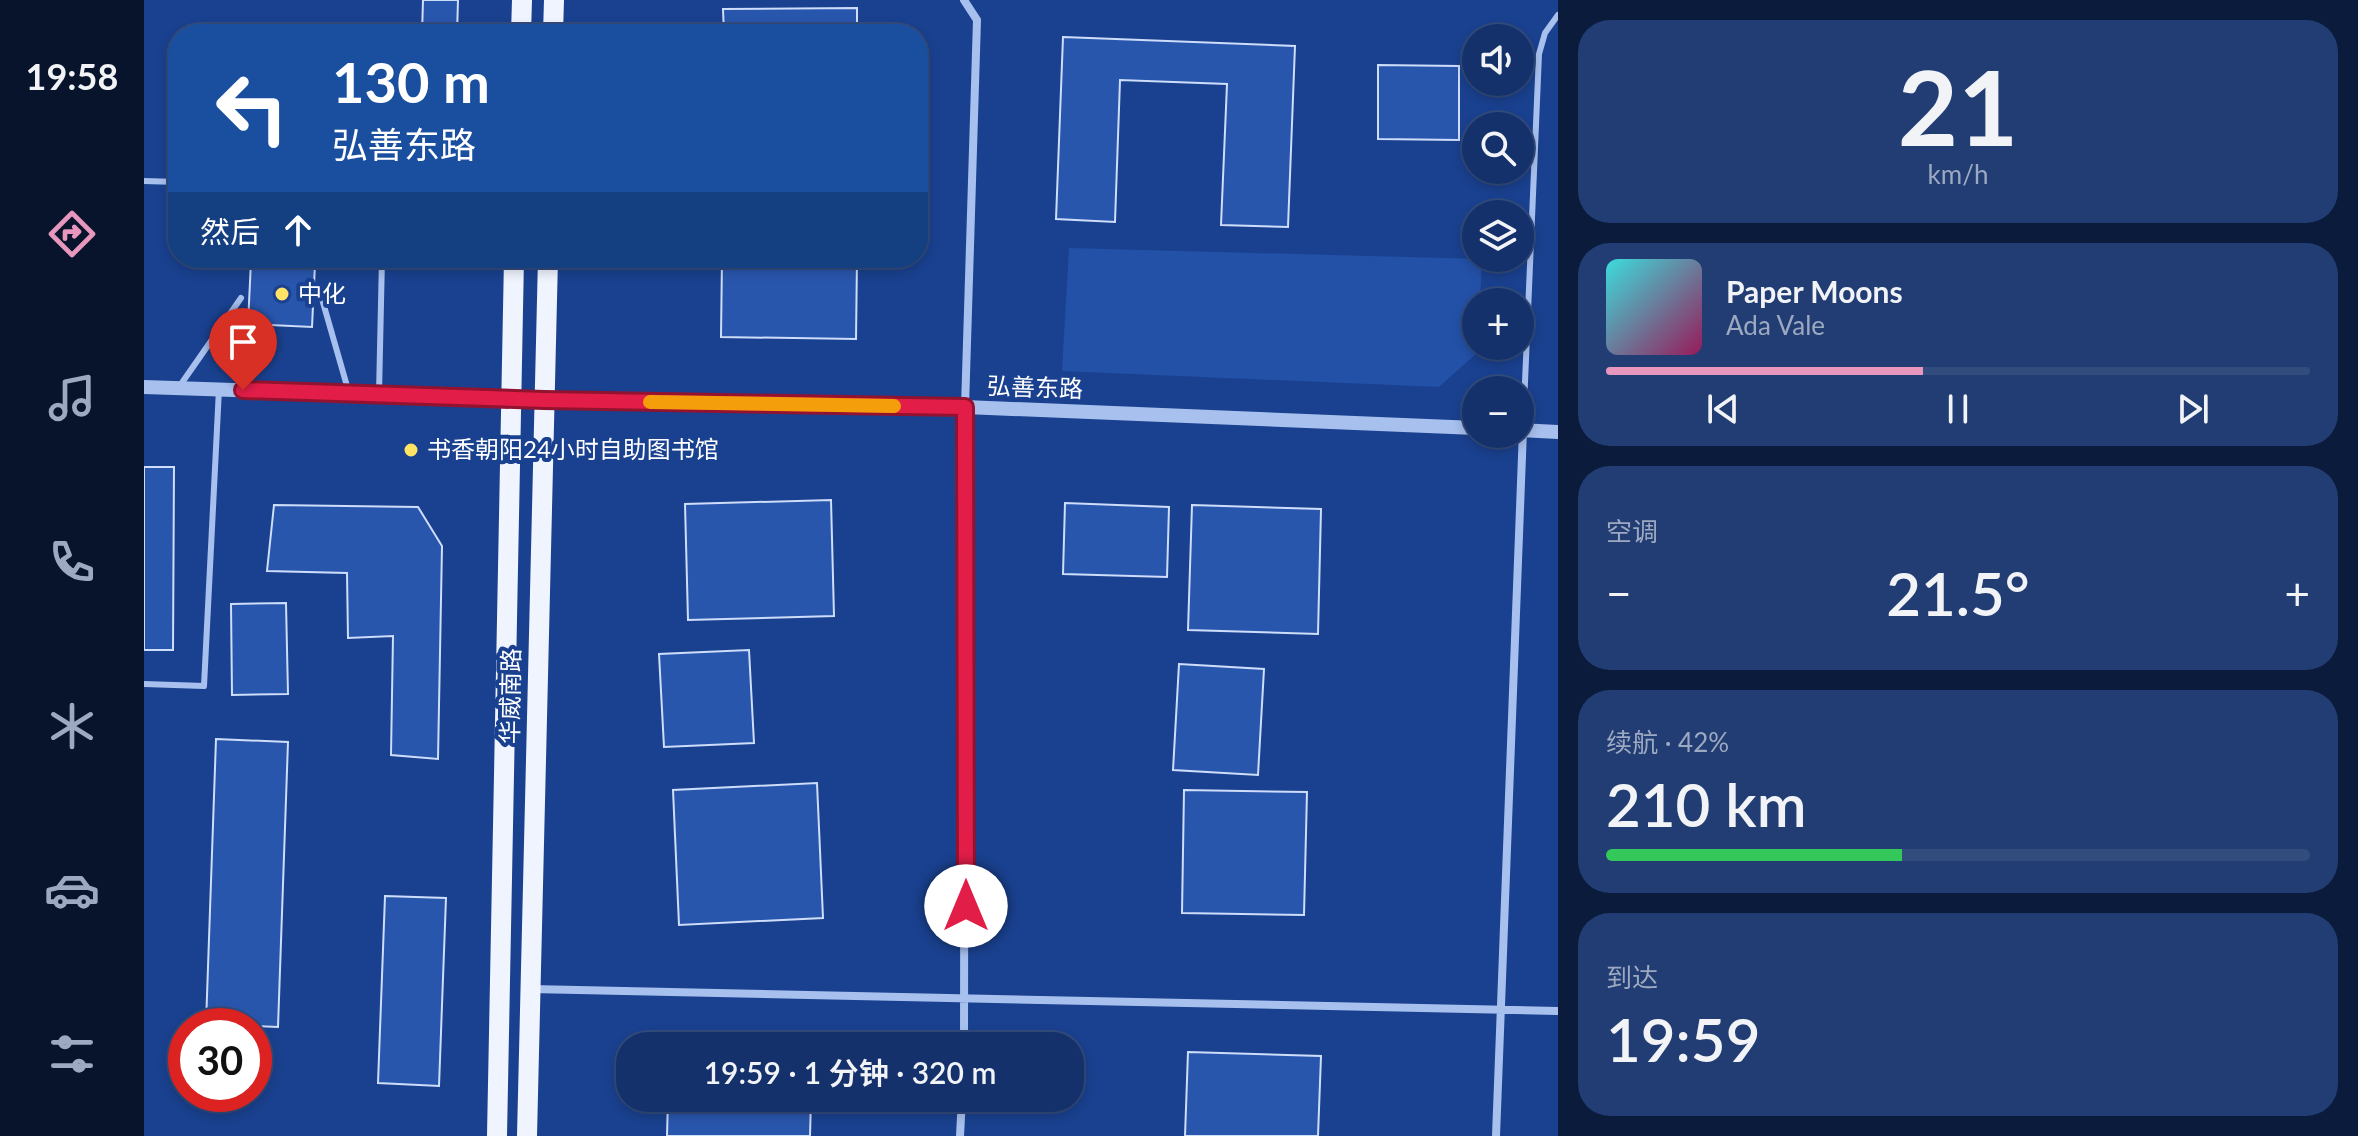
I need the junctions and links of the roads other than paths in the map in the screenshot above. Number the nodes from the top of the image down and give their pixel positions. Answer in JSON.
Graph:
{"nodes":[{"id":1,"x":522,"y":0,"type":"edge"},
{"id":2,"x":554,"y":0,"type":"edge"},
{"id":3,"x":964,"y":0,"type":"edge"},
{"id":4,"x":1558,"y":15,"type":"edge"},
{"id":5,"x":521,"y":24,"type":"edge"},
{"id":6,"x":553,"y":24,"type":"edge"},
{"id":7,"x":144,"y":181,"type":"edge"},
{"id":8,"x":168,"y":182,"type":"edge"},
{"id":9,"x":382,"y":268,"type":"edge"},
{"id":10,"x":514,"y":268,"type":"edge"},
{"id":11,"x":548,"y":268,"type":"edge"},
{"id":12,"x":241,"y":298,"type":"dead end"},
{"id":13,"x":322,"y":299,"type":"dead end"},
{"id":14,"x":1524,"y":376,"type":"edge"},
{"id":15,"x":144,"y":387,"type":"edge"},
{"id":16,"x":179,"y":388,"type":"junction"},
{"id":17,"x":219,"y":389,"type":"junction"},
{"id":18,"x":349,"y":393,"type":"junction"},
{"id":19,"x":379,"y":394,"type":"junction"},
{"id":20,"x":510,"y":399,"type":"junction"},
{"id":21,"x":544,"y":400,"type":"junction"},
{"id":22,"x":965,"y":407,"type":"junction"},
{"id":23,"x":1462,"y":427,"type":"edge"},
{"id":24,"x":1534,"y":431,"type":"edge"},
{"id":25,"x":1558,"y":432,"type":"edge"},
{"id":26,"x":1521,"y":448,"type":"edge"},
{"id":27,"x":144,"y":684,"type":"edge"},
{"id":28,"x":530,"y":989,"type":"junction"},
{"id":29,"x":966,"y":999,"type":"junction"},
{"id":30,"x":1500,"y":1011,"type":"junction"},
{"id":31,"x":1558,"y":1011,"type":"edge"},
{"id":32,"x":965,"y":1032,"type":"edge"},
{"id":33,"x":961,"y":1112,"type":"edge"},
{"id":34,"x":497,"y":1136,"type":"edge"},
{"id":35,"x":527,"y":1136,"type":"edge"},
{"id":36,"x":960,"y":1136,"type":"edge"},
{"id":37,"x":1496,"y":1136,"type":"edge"}],
"edges":[{"from":1,"to":5,"type":"main road"},
{"from":2,"to":6,"type":"main road"},
{"from":3,"to":22,"type":"street"},
{"from":4,"to":14,"type":"lane"},
{"from":7,"to":8,"type":"lane"},
{"from":9,"to":19,"type":"lane"},
{"from":10,"to":20,"type":"main road","name":"华威南路"},
{"from":11,"to":21,"type":"main road","name":"华威南路"},
{"from":12,"to":16,"type":"lane"},
{"from":13,"to":18,"type":"lane"},
{"from":15,"to":16,"type":"street","name":"弘善东路"},
{"from":16,"to":17,"type":"street","name":"弘善东路"},
{"from":17,"to":18,"type":"street","name":"弘善东路"},
{"from":17,"to":27,"type":"lane"},
{"from":18,"to":19,"type":"street","name":"弘善东路"},
{"from":19,"to":20,"type":"street","name":"弘善东路"},
{"from":20,"to":21,"type":"street","name":"弘善东路"},
{"from":20,"to":34,"type":"main road","name":"华威南路"},
{"from":21,"to":22,"type":"street","name":"弘善东路"},
{"from":21,"to":28,"type":"main road","name":"华威南路"},
{"from":22,"to":23,"type":"street","name":"弘善东路"},
{"from":22,"to":29,"type":"street"},
{"from":24,"to":25,"type":"street"},
{"from":26,"to":30,"type":"street"},
{"from":28,"to":29,"type":"street"},
{"from":28,"to":35,"type":"main road","name":"华威南路"},
{"from":29,"to":30,"type":"street"},
{"from":29,"to":32,"type":"street"},
{"from":30,"to":31,"type":"street"},
{"from":30,"to":37,"type":"street"},
{"from":33,"to":36,"type":"street"}]}
